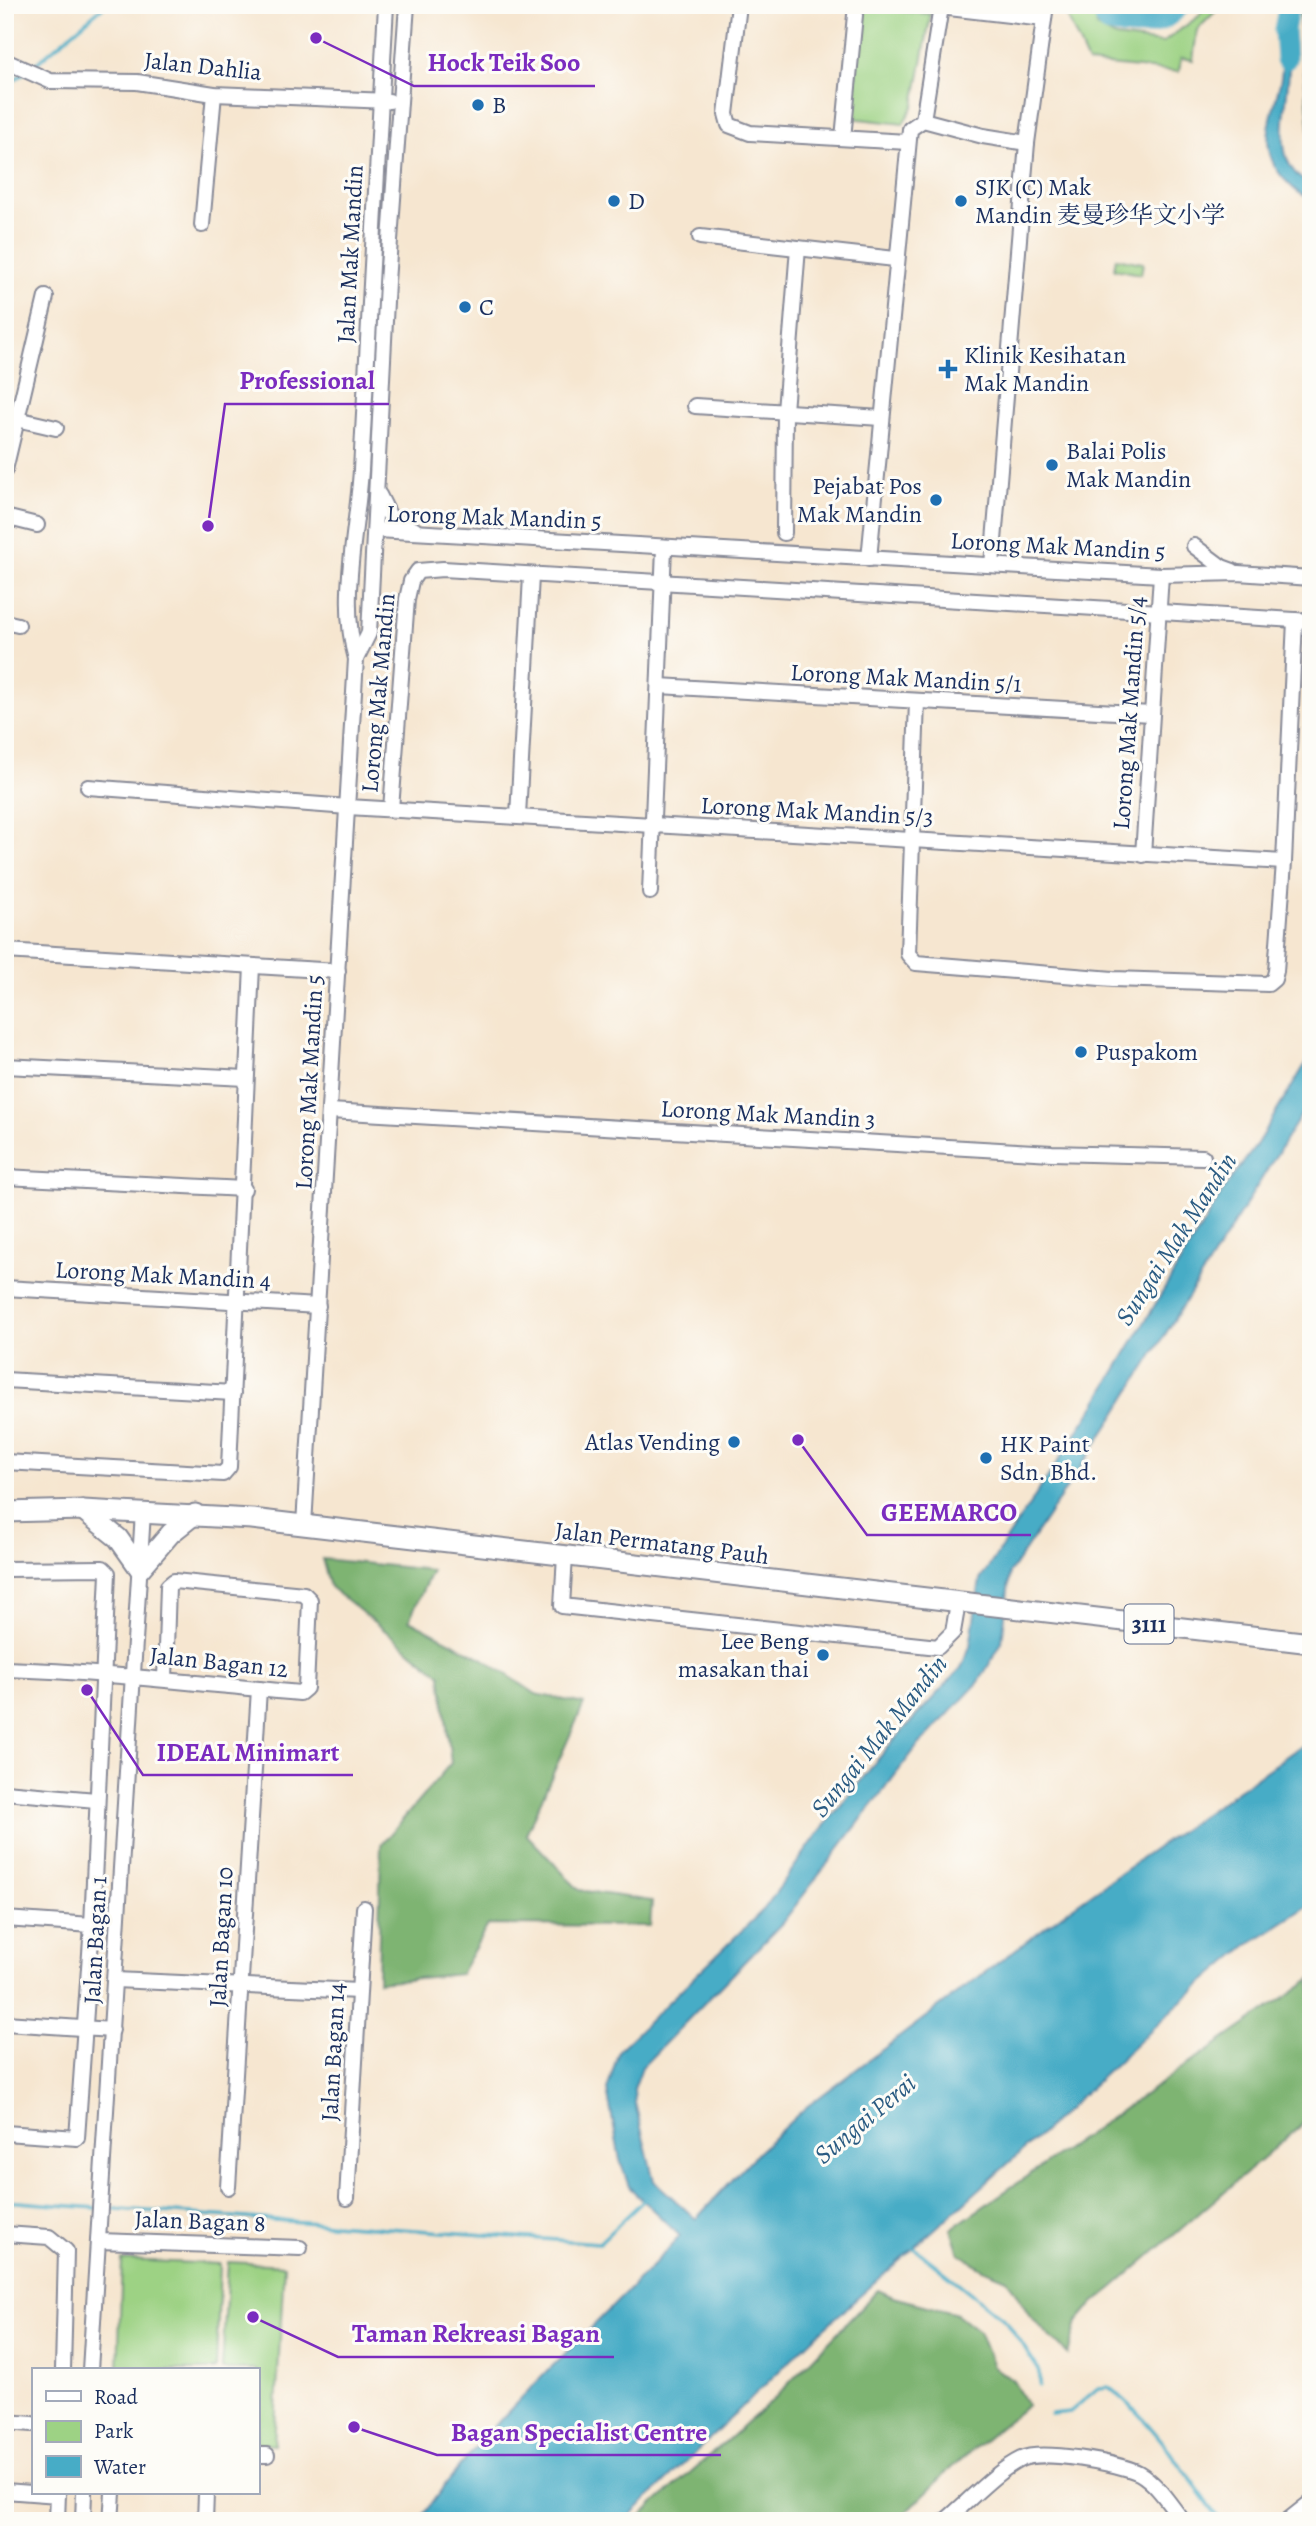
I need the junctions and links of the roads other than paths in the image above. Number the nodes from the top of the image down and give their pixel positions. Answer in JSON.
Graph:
{"nodes":[{"id":1,"x":387,"y":5,"type":"edge"},
{"id":2,"x":407,"y":5,"type":"edge"},
{"id":3,"x":739,"y":5,"type":"edge"},
{"id":4,"x":856,"y":5,"type":"edge"},
{"id":5,"x":923,"y":5,"type":"edge"},
{"id":6,"x":941,"y":8,"type":"junction"},
{"id":7,"x":1045,"y":12,"type":"edge"},
{"id":8,"x":8,"y":63,"type":"edge"},
{"id":9,"x":383,"y":75,"type":"junction"},
{"id":10,"x":214,"y":94,"type":"junction"},
{"id":11,"x":355,"y":100,"type":"junction"},
{"id":12,"x":382,"y":101,"type":"junction"},
{"id":13,"x":400,"y":101,"type":"junction"},
{"id":14,"x":923,"y":120,"type":"junction"},
{"id":15,"x":380,"y":132,"type":"junction"},
{"id":16,"x":843,"y":138,"type":"junction"},
{"id":17,"x":908,"y":142,"type":"junction"},
{"id":18,"x":1027,"y":144,"type":"junction"},
{"id":19,"x":202,"y":225,"type":"dead end"},
{"id":20,"x":700,"y":237,"type":"dead end"},
{"id":21,"x":798,"y":248,"type":"junction"},
{"id":22,"x":895,"y":259,"type":"junction"},
{"id":23,"x":46,"y":297,"type":"dead end"},
{"id":24,"x":695,"y":406,"type":"dead end"},
{"id":25,"x":785,"y":411,"type":"junction"},
{"id":26,"x":881,"y":418,"type":"junction"},
{"id":27,"x":17,"y":419,"type":"junction"},
{"id":28,"x":56,"y":428,"type":"dead end"},
{"id":29,"x":5,"y":470,"type":"edge"},
{"id":30,"x":377,"y":490,"type":"junction"},
{"id":31,"x":359,"y":492,"type":"junction"},
{"id":32,"x":5,"y":517,"type":"edge"},
{"id":33,"x":37,"y":525,"type":"dead end"},
{"id":34,"x":377,"y":530,"type":"junction"},
{"id":35,"x":784,"y":533,"type":"dead end"},
{"id":36,"x":434,"y":535,"type":"junction"},
{"id":37,"x":1194,"y":545,"type":"dead end"},
{"id":38,"x":664,"y":548,"type":"junction"},
{"id":39,"x":869,"y":559,"type":"junction"},
{"id":40,"x":352,"y":563,"type":"junction"},
{"id":41,"x":374,"y":564,"type":"junction"},
{"id":42,"x":992,"y":565,"type":"junction"},
{"id":43,"x":1238,"y":573,"type":"junction"},
{"id":44,"x":1161,"y":575,"type":"junction"},
{"id":45,"x":531,"y":576,"type":"junction"},
{"id":46,"x":1311,"y":578,"type":"edge"},
{"id":47,"x":663,"y":581,"type":"junction"},
{"id":48,"x":1159,"y":611,"type":"junction"},
{"id":49,"x":1295,"y":620,"type":"junction"},
{"id":50,"x":1311,"y":621,"type":"edge"},
{"id":51,"x":356,"y":659,"type":"junction"},
{"id":52,"x":659,"y":686,"type":"junction"},
{"id":53,"x":917,"y":701,"type":"junction"},
{"id":54,"x":1151,"y":714,"type":"junction"},
{"id":55,"x":88,"y":787,"type":"dead end"},
{"id":56,"x":348,"y":807,"type":"junction"},
{"id":57,"x":391,"y":809,"type":"junction"},
{"id":58,"x":517,"y":817,"type":"junction"},
{"id":59,"x":653,"y":824,"type":"junction"},
{"id":60,"x":910,"y":839,"type":"junction"},
{"id":61,"x":1143,"y":855,"type":"junction"},
{"id":62,"x":1284,"y":862,"type":"junction"},
{"id":63,"x":650,"y":892,"type":"dead end"},
{"id":64,"x":5,"y":951,"type":"edge"},
{"id":65,"x":252,"y":966,"type":"junction"},
{"id":66,"x":338,"y":971,"type":"junction"},
{"id":67,"x":5,"y":1066,"type":"edge"},
{"id":68,"x":246,"y":1078,"type":"junction"},
{"id":69,"x":330,"y":1111,"type":"junction"},
{"id":70,"x":1203,"y":1157,"type":"dead end"},
{"id":71,"x":5,"y":1177,"type":"edge"},
{"id":72,"x":244,"y":1189,"type":"junction"},
{"id":73,"x":5,"y":1289,"type":"edge"},
{"id":74,"x":238,"y":1302,"type":"junction"},
{"id":75,"x":318,"y":1306,"type":"junction"},
{"id":76,"x":5,"y":1380,"type":"edge"},
{"id":77,"x":233,"y":1392,"type":"junction"},
{"id":78,"x":5,"y":1462,"type":"edge"},
{"id":79,"x":83,"y":1510,"type":"junction"},
{"id":80,"x":5,"y":1512,"type":"edge"},
{"id":81,"x":143,"y":1512,"type":"junction"},
{"id":82,"x":195,"y":1514,"type":"junction"},
{"id":83,"x":304,"y":1525,"type":"junction"},
{"id":84,"x":565,"y":1556,"type":"junction"},
{"id":85,"x":5,"y":1569,"type":"edge"},
{"id":86,"x":140,"y":1569,"type":"junction"},
{"id":87,"x":967,"y":1604,"type":"junction"},
{"id":88,"x":1311,"y":1643,"type":"edge"},
{"id":89,"x":5,"y":1669,"type":"edge"},
{"id":90,"x":103,"y":1672,"type":"junction"},
{"id":91,"x":133,"y":1675,"type":"junction"},
{"id":92,"x":164,"y":1679,"type":"junction"},
{"id":93,"x":258,"y":1689,"type":"junction"},
{"id":94,"x":5,"y":1792,"type":"edge"},
{"id":95,"x":96,"y":1800,"type":"junction"},
{"id":96,"x":364,"y":1908,"type":"dead end"},
{"id":97,"x":5,"y":1919,"type":"edge"},
{"id":98,"x":92,"y":1925,"type":"junction"},
{"id":99,"x":115,"y":1980,"type":"junction"},
{"id":100,"x":240,"y":1986,"type":"junction"},
{"id":101,"x":359,"y":1991,"type":"junction"},
{"id":102,"x":5,"y":2022,"type":"edge"},
{"id":103,"x":85,"y":2028,"type":"junction"},
{"id":104,"x":112,"y":2030,"type":"junction"},
{"id":105,"x":5,"y":2133,"type":"edge"},
{"id":106,"x":228,"y":2187,"type":"dead end"},
{"id":107,"x":347,"y":2198,"type":"dead end"},
{"id":108,"x":5,"y":2234,"type":"edge"},
{"id":109,"x":99,"y":2235,"type":"junction"},
{"id":110,"x":300,"y":2248,"type":"dead end"},
{"id":111,"x":63,"y":2368,"type":"edge"},
{"id":112,"x":90,"y":2368,"type":"edge"},
{"id":113,"x":5,"y":2422,"type":"edge"},
{"id":114,"x":32,"y":2424,"type":"edge"},
{"id":115,"x":5,"y":2491,"type":"edge"},
{"id":116,"x":32,"y":2493,"type":"edge"},
{"id":117,"x":58,"y":2494,"type":"edge"},
{"id":118,"x":84,"y":2494,"type":"edge"},
{"id":119,"x":113,"y":2494,"type":"edge"},
{"id":120,"x":206,"y":2494,"type":"edge"},
{"id":121,"x":1311,"y":2502,"type":"edge"},
{"id":122,"x":57,"y":2521,"type":"edge"},
{"id":123,"x":83,"y":2521,"type":"edge"},
{"id":124,"x":111,"y":2521,"type":"edge"},
{"id":125,"x":205,"y":2521,"type":"edge"},
{"id":126,"x":946,"y":2521,"type":"edge"},
{"id":127,"x":1183,"y":2521,"type":"edge"},
{"id":128,"x":1287,"y":2521,"type":"edge"}],
"edges":[{"from":1,"to":9,"type":"street","name":"Jalan Mak Mandin"},
{"from":2,"to":13,"type":"street","name":"Jalan Mak Mandin"},
{"from":3,"to":16,"type":"street"},
{"from":4,"to":16,"type":"street"},
{"from":5,"to":6,"type":"street"},
{"from":6,"to":7,"type":"street"},
{"from":6,"to":14,"type":"street"},
{"from":7,"to":18,"type":"street"},
{"from":8,"to":10,"type":"street","name":"Jalan Dahlia"},
{"from":9,"to":11,"type":"street"},
{"from":9,"to":12,"type":"street","name":"Jalan Mak Mandin"},
{"from":10,"to":11,"type":"street","name":"Jalan Dahlia"},
{"from":10,"to":19,"type":"street"},
{"from":11,"to":12,"type":"street","name":"Jalan Dahlia"},
{"from":11,"to":15,"type":"street"},
{"from":12,"to":13,"type":"street","name":"Jalan Dahlia"},
{"from":12,"to":15,"type":"street","name":"Jalan Mak Mandin"},
{"from":13,"to":30,"type":"street","name":"Jalan Mak Mandin"},
{"from":14,"to":17,"type":"street"},
{"from":14,"to":18,"type":"street"},
{"from":15,"to":31,"type":"street","name":"Jalan Mak Mandin"},
{"from":16,"to":17,"type":"street"},
{"from":17,"to":22,"type":"street"},
{"from":18,"to":42,"type":"street"},
{"from":20,"to":21,"type":"street"},
{"from":21,"to":22,"type":"street"},
{"from":21,"to":25,"type":"street"},
{"from":22,"to":26,"type":"street"},
{"from":23,"to":27,"type":"street"},
{"from":24,"to":25,"type":"street"},
{"from":25,"to":26,"type":"street"},
{"from":25,"to":35,"type":"street"},
{"from":26,"to":39,"type":"street"},
{"from":27,"to":28,"type":"street"},
{"from":27,"to":29,"type":"street"},
{"from":30,"to":34,"type":"street","name":"Jalan Mak Mandin"},
{"from":30,"to":36,"type":"street"},
{"from":31,"to":34,"type":"street"},
{"from":31,"to":40,"type":"street","name":"Jalan Mak Mandin"},
{"from":32,"to":33,"type":"street"},
{"from":34,"to":36,"type":"street","name":"Lorong Mak Mandin 5"},
{"from":34,"to":40,"type":"street"},
{"from":34,"to":41,"type":"street","name":"Lorong Mak Mandin 5"},
{"from":36,"to":38,"type":"street","name":"Lorong Mak Mandin 5"},
{"from":36,"to":41,"type":"street"},
{"from":37,"to":43,"type":"street"},
{"from":38,"to":39,"type":"street","name":"Lorong Mak Mandin 5"},
{"from":38,"to":47,"type":"street"},
{"from":39,"to":42,"type":"street","name":"Lorong Mak Mandin 5"},
{"from":40,"to":51,"type":"street","name":"Jalan Mak Mandin"},
{"from":41,"to":51,"type":"street","name":"Lorong Mak Mandin 5"},
{"from":42,"to":44,"type":"street","name":"Lorong Mak Mandin 5"},
{"from":43,"to":44,"type":"street","name":"Lorong Mak Mandin 5"},
{"from":43,"to":46,"type":"street","name":"Lorong Mak Mandin 5"},
{"from":44,"to":48,"type":"street","name":"Lorong Mak Mandin 5/4"},
{"from":45,"to":47,"type":"street"},
{"from":45,"to":57,"type":"street","name":"Lorong Mak Mandin"},
{"from":45,"to":58,"type":"street"},
{"from":47,"to":48,"type":"street"},
{"from":47,"to":52,"type":"street"},
{"from":48,"to":49,"type":"street"},
{"from":48,"to":54,"type":"street","name":"Lorong Mak Mandin 5/4"},
{"from":49,"to":50,"type":"street"},
{"from":49,"to":62,"type":"street"},
{"from":51,"to":56,"type":"street","name":"Lorong Mak Mandin 5"},
{"from":52,"to":53,"type":"street","name":"Lorong Mak Mandin 5/1"},
{"from":52,"to":59,"type":"street"},
{"from":53,"to":54,"type":"street","name":"Lorong Mak Mandin 5/1"},
{"from":53,"to":60,"type":"street"},
{"from":54,"to":61,"type":"street","name":"Lorong Mak Mandin 5/4"},
{"from":55,"to":56,"type":"street"},
{"from":56,"to":57,"type":"street","name":"Lorong Mak Mandin 5/3"},
{"from":56,"to":66,"type":"street","name":"Lorong Mak Mandin 5"},
{"from":57,"to":58,"type":"street","name":"Lorong Mak Mandin 5/3"},
{"from":58,"to":59,"type":"street","name":"Lorong Mak Mandin 5/3"},
{"from":59,"to":60,"type":"street","name":"Lorong Mak Mandin 5/3"},
{"from":59,"to":63,"type":"street"},
{"from":60,"to":61,"type":"street","name":"Lorong Mak Mandin 5/3"},
{"from":60,"to":62,"type":"street"},
{"from":61,"to":62,"type":"street","name":"Lorong Mak Mandin 5/3"},
{"from":64,"to":65,"type":"street"},
{"from":65,"to":66,"type":"street"},
{"from":65,"to":68,"type":"street"},
{"from":66,"to":69,"type":"street","name":"Lorong Mak Mandin 5"},
{"from":67,"to":68,"type":"street"},
{"from":68,"to":72,"type":"street"},
{"from":69,"to":70,"type":"street","name":"Lorong Mak Mandin 3"},
{"from":69,"to":75,"type":"street","name":"Lorong Mak Mandin 5"},
{"from":71,"to":72,"type":"street"},
{"from":72,"to":74,"type":"street"},
{"from":73,"to":74,"type":"street","name":"Lorong Mak Mandin 4"},
{"from":74,"to":75,"type":"street","name":"Lorong Mak Mandin 4"},
{"from":74,"to":77,"type":"street"},
{"from":75,"to":83,"type":"street","name":"Lorong Mak Mandin 5"},
{"from":76,"to":77,"type":"street"},
{"from":77,"to":78,"type":"street"},
{"from":79,"to":80,"type":"main road","name":"Jalan Permatang Pauh","number":"3111"},
{"from":79,"to":81,"type":"main road","name":"Jalan Permatang Pauh","number":"3111"},
{"from":79,"to":86,"type":"main road"},
{"from":81,"to":82,"type":"main road","name":"Jalan Permatang Pauh","number":"3111"},
{"from":81,"to":86,"type":"street","name":"Jalan Bagan 1"},
{"from":82,"to":83,"type":"main road","name":"Jalan Permatang Pauh","number":"3111"},
{"from":82,"to":86,"type":"main road"},
{"from":83,"to":84,"type":"main road","name":"Jalan Permatang Pauh","number":"3111"},
{"from":84,"to":87,"type":"main road","name":"Jalan Permatang Pauh","number":"3111"},
{"from":84,"to":87,"type":"street"},
{"from":85,"to":90,"type":"street","name":"Jalan Bagan 1"},
{"from":86,"to":91,"type":"street","name":"Jalan Bagan 1"},
{"from":87,"to":88,"type":"main road","name":"Jalan Permatang Pauh","number":"3111"},
{"from":89,"to":90,"type":"street"},
{"from":90,"to":91,"type":"street"},
{"from":90,"to":95,"type":"street","name":"Jalan Bagan 1"},
{"from":91,"to":92,"type":"street","name":"Jalan Bagan 12"},
{"from":91,"to":99,"type":"street","name":"Jalan Bagan 1"},
{"from":92,"to":93,"type":"street","name":"Jalan Bagan 12"},
{"from":92,"to":93,"type":"street","name":"Jalan Bagan 12"},
{"from":93,"to":100,"type":"street","name":"Jalan Bagan 10"},
{"from":94,"to":95,"type":"street"},
{"from":95,"to":98,"type":"street","name":"Jalan Bagan 1"},
{"from":96,"to":101,"type":"street","name":"Jalan Bagan 14"},
{"from":97,"to":98,"type":"street"},
{"from":98,"to":103,"type":"street","name":"Jalan Bagan 1"},
{"from":99,"to":100,"type":"street"},
{"from":99,"to":104,"type":"street","name":"Jalan Bagan 1"},
{"from":100,"to":101,"type":"street"},
{"from":100,"to":106,"type":"street","name":"Jalan Bagan 10"},
{"from":101,"to":107,"type":"street","name":"Jalan Bagan 14"},
{"from":102,"to":103,"type":"street"},
{"from":103,"to":104,"type":"street"},
{"from":103,"to":105,"type":"street","name":"Jalan Bagan 1"},
{"from":104,"to":109,"type":"street","name":"Jalan Bagan 1"},
{"from":108,"to":111,"type":"street"},
{"from":109,"to":110,"type":"street","name":"Jalan Bagan 8"},
{"from":109,"to":112,"type":"street","name":"Jalan Bagan 1"},
{"from":113,"to":114,"type":"street"},
{"from":115,"to":116,"type":"street"},
{"from":117,"to":122,"type":"street"},
{"from":118,"to":123,"type":"street"},
{"from":119,"to":124,"type":"street"},
{"from":120,"to":125,"type":"street"},
{"from":121,"to":128,"type":"street"},
{"from":126,"to":127,"type":"street"}]}
